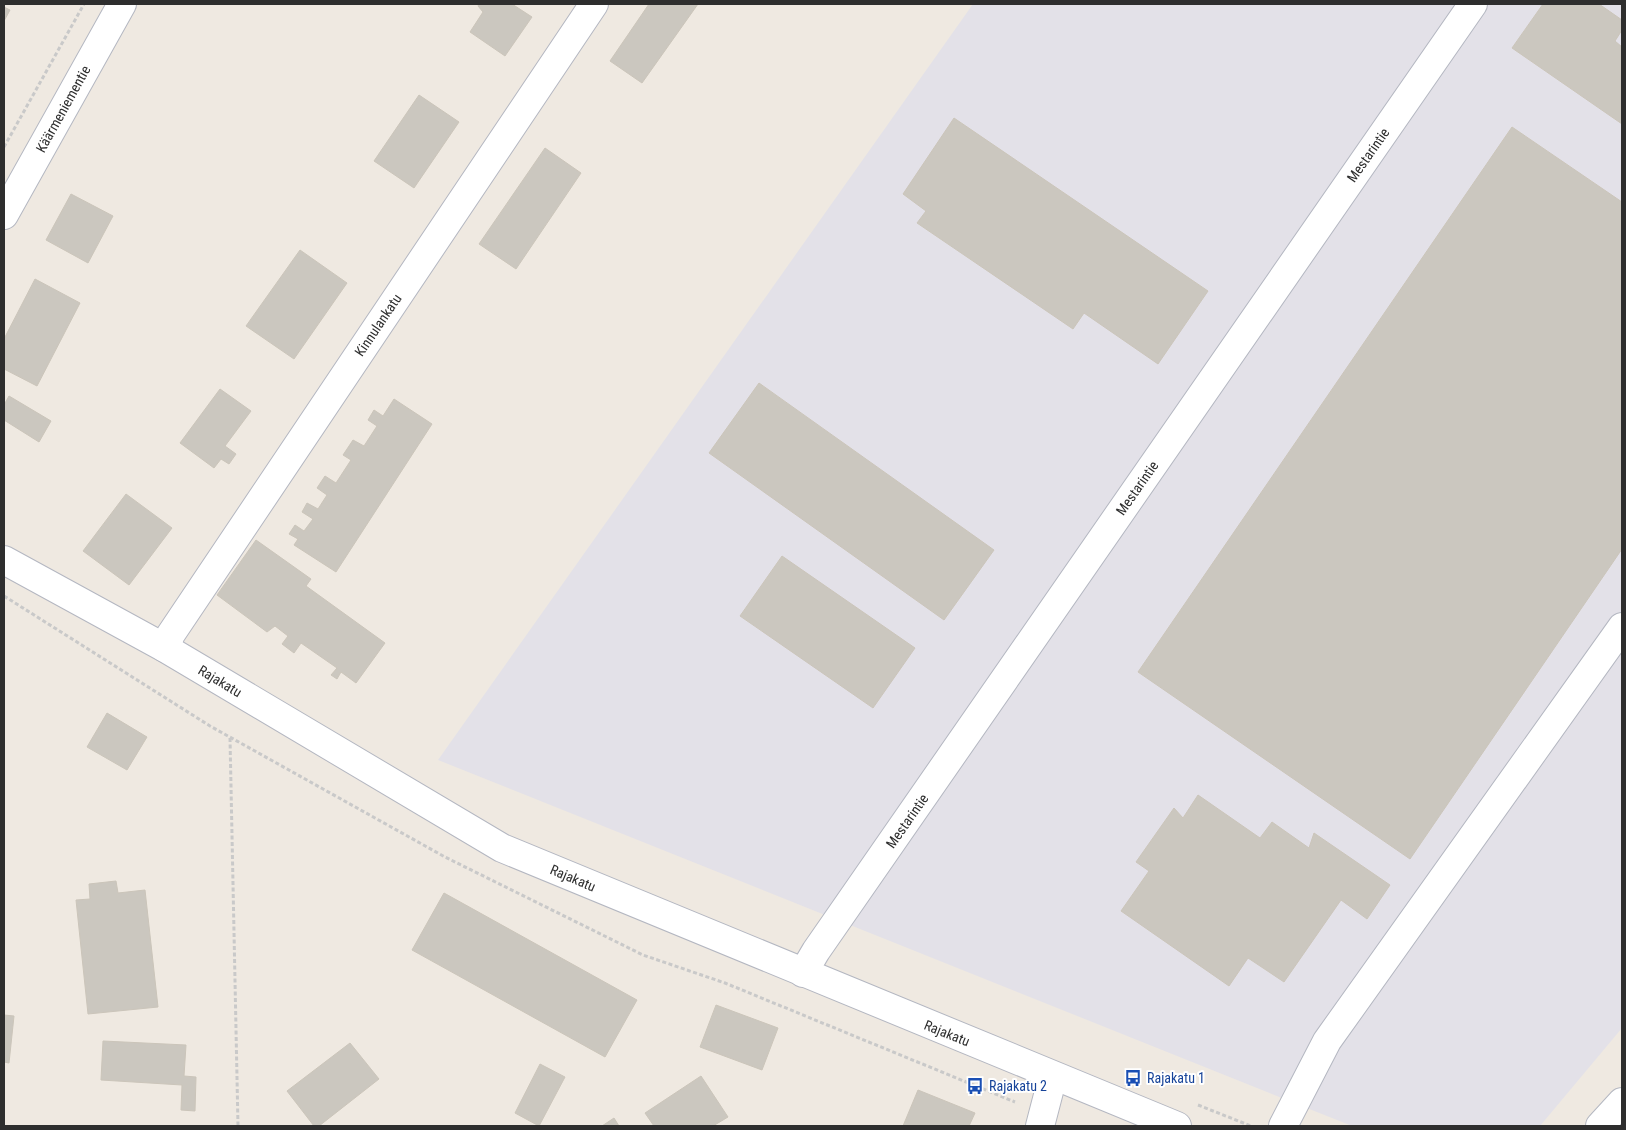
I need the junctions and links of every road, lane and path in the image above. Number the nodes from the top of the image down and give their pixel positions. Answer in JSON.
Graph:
{"nodes":[{"id":1,"x":84,"y":4,"type":"edge"},
{"id":2,"x":122,"y":4,"type":"edge"},
{"id":3,"x":594,"y":4,"type":"edge"},
{"id":4,"x":1473,"y":4,"type":"edge"},
{"id":5,"x":4,"y":147,"type":"edge"},
{"id":6,"x":4,"y":215,"type":"edge"},
{"id":7,"x":4,"y":560,"type":"edge"},
{"id":8,"x":1622,"y":628,"type":"edge"},
{"id":9,"x":165,"y":648,"type":"junction"},
{"id":10,"x":230,"y":738,"type":"dead end"},
{"id":11,"x":803,"y":973,"type":"junction"},
{"id":12,"x":1053,"y":1076,"type":"junction"},
{"id":13,"x":1189,"y":1101,"type":"dead end"},
{"id":14,"x":1622,"y":1102,"type":"edge"},
{"id":15,"x":238,"y":1126,"type":"edge"},
{"id":16,"x":1040,"y":1126,"type":"edge"},
{"id":17,"x":1177,"y":1126,"type":"edge"},
{"id":18,"x":1251,"y":1126,"type":"edge"},
{"id":19,"x":1283,"y":1126,"type":"edge"},
{"id":20,"x":1600,"y":1126,"type":"edge"}],
"edges":[{"from":1,"to":5,"type":"path"},
{"from":2,"to":6,"type":"street","name":"Käärmeniementie"},
{"from":3,"to":9,"type":"street","name":"Kinnulankatu"},
{"from":4,"to":11,"type":"street","name":"Mestarintie"},
{"from":7,"to":9,"type":"street","name":"Rajakatu"},
{"from":8,"to":19,"type":"street"},
{"from":9,"to":11,"type":"street","name":"Rajakatu"},
{"from":10,"to":15,"type":"path"},
{"from":11,"to":12,"type":"street","name":"Rajakatu"},
{"from":12,"to":16,"type":"street"},
{"from":12,"to":17,"type":"street","name":"Rajakatu"},
{"from":13,"to":18,"type":"path"},
{"from":14,"to":20,"type":"street"}]}
